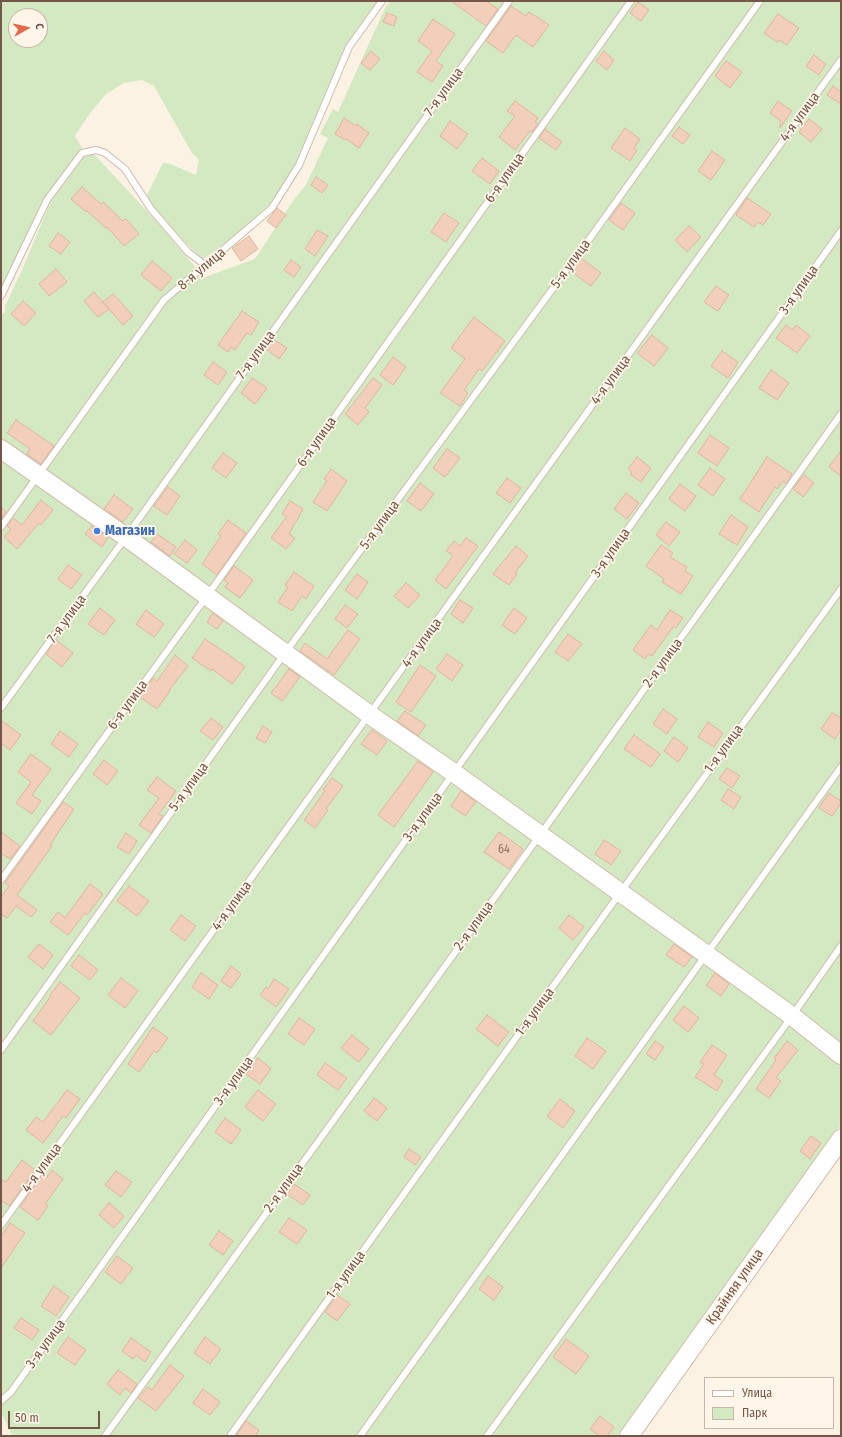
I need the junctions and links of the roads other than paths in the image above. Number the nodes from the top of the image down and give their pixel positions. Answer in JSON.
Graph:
{"nodes":[{"id":1,"x":382,"y":1,"type":"edge"},
{"id":2,"x":509,"y":1,"type":"edge"},
{"id":3,"x":631,"y":1,"type":"edge"},
{"id":4,"x":760,"y":1,"type":"edge"},
{"id":5,"x":841,"y":60,"type":"edge"},
{"id":6,"x":841,"y":231,"type":"edge"},
{"id":7,"x":206,"y":266,"type":"junction"},
{"id":8,"x":1,"y":296,"type":"edge"},
{"id":9,"x":841,"y":414,"type":"edge"},
{"id":10,"x":1,"y":449,"type":"edge"},
{"id":11,"x":38,"y":476,"type":"junction"},
{"id":12,"x":1,"y":527,"type":"edge"},
{"id":13,"x":126,"y":537,"type":"junction"},
{"id":14,"x":841,"y":589,"type":"edge"},
{"id":15,"x":207,"y":596,"type":"junction"},
{"id":16,"x":286,"y":653,"type":"junction"},
{"id":17,"x":1,"y":708,"type":"edge"},
{"id":18,"x":370,"y":714,"type":"junction"},
{"id":19,"x":841,"y":767,"type":"edge"},
{"id":20,"x":454,"y":773,"type":"junction"},
{"id":21,"x":540,"y":835,"type":"junction"},
{"id":22,"x":1,"y":880,"type":"edge"},
{"id":23,"x":620,"y":892,"type":"junction"},
{"id":24,"x":841,"y":946,"type":"edge"},
{"id":25,"x":706,"y":956,"type":"junction"},
{"id":26,"x":792,"y":1016,"type":"junction"},
{"id":27,"x":1,"y":1050,"type":"edge"},
{"id":28,"x":841,"y":1055,"type":"edge"},
{"id":29,"x":841,"y":1139,"type":"edge"},
{"id":30,"x":1,"y":1225,"type":"edge"},
{"id":31,"x":1,"y":1400,"type":"edge"},
{"id":32,"x":105,"y":1436,"type":"edge"},
{"id":33,"x":230,"y":1436,"type":"edge"},
{"id":34,"x":360,"y":1436,"type":"edge"},
{"id":35,"x":487,"y":1436,"type":"edge"},
{"id":36,"x":629,"y":1436,"type":"edge"}],
"edges":[{"from":1,"to":7,"type":"lane","name":"8-я улица"},
{"from":2,"to":13,"type":"lane","name":"7-я улица"},
{"from":3,"to":15,"type":"lane","name":"6-я улица"},
{"from":4,"to":16,"type":"lane","name":"5-я улица"},
{"from":5,"to":18,"type":"lane","name":"4-я улица"},
{"from":6,"to":20,"type":"lane","name":"3-я улица"},
{"from":7,"to":8,"type":"lane"},
{"from":7,"to":11,"type":"lane","name":"8-я улица"},
{"from":9,"to":21,"type":"lane","name":"2-я улица"},
{"from":10,"to":11,"type":"street"},
{"from":11,"to":12,"type":"lane","name":"8-я улица"},
{"from":11,"to":13,"type":"street"},
{"from":13,"to":15,"type":"street"},
{"from":13,"to":17,"type":"lane","name":"7-я улица"},
{"from":14,"to":23,"type":"lane","name":"1-я улица"},
{"from":15,"to":16,"type":"street"},
{"from":15,"to":22,"type":"lane","name":"6-я улица"},
{"from":16,"to":18,"type":"street"},
{"from":16,"to":27,"type":"lane","name":"5-я улица"},
{"from":18,"to":20,"type":"street"},
{"from":18,"to":30,"type":"lane","name":"4-я улица"},
{"from":19,"to":25,"type":"lane"},
{"from":20,"to":21,"type":"street"},
{"from":20,"to":31,"type":"lane","name":"3-я улица"},
{"from":21,"to":23,"type":"street"},
{"from":21,"to":32,"type":"lane","name":"2-я улица"},
{"from":23,"to":25,"type":"street"},
{"from":23,"to":33,"type":"lane","name":"1-я улица"},
{"from":24,"to":26,"type":"lane"},
{"from":25,"to":26,"type":"street"},
{"from":25,"to":34,"type":"lane"},
{"from":26,"to":28,"type":"street"},
{"from":26,"to":35,"type":"lane"},
{"from":29,"to":36,"type":"street","name":"Крайняя улица"}]}
